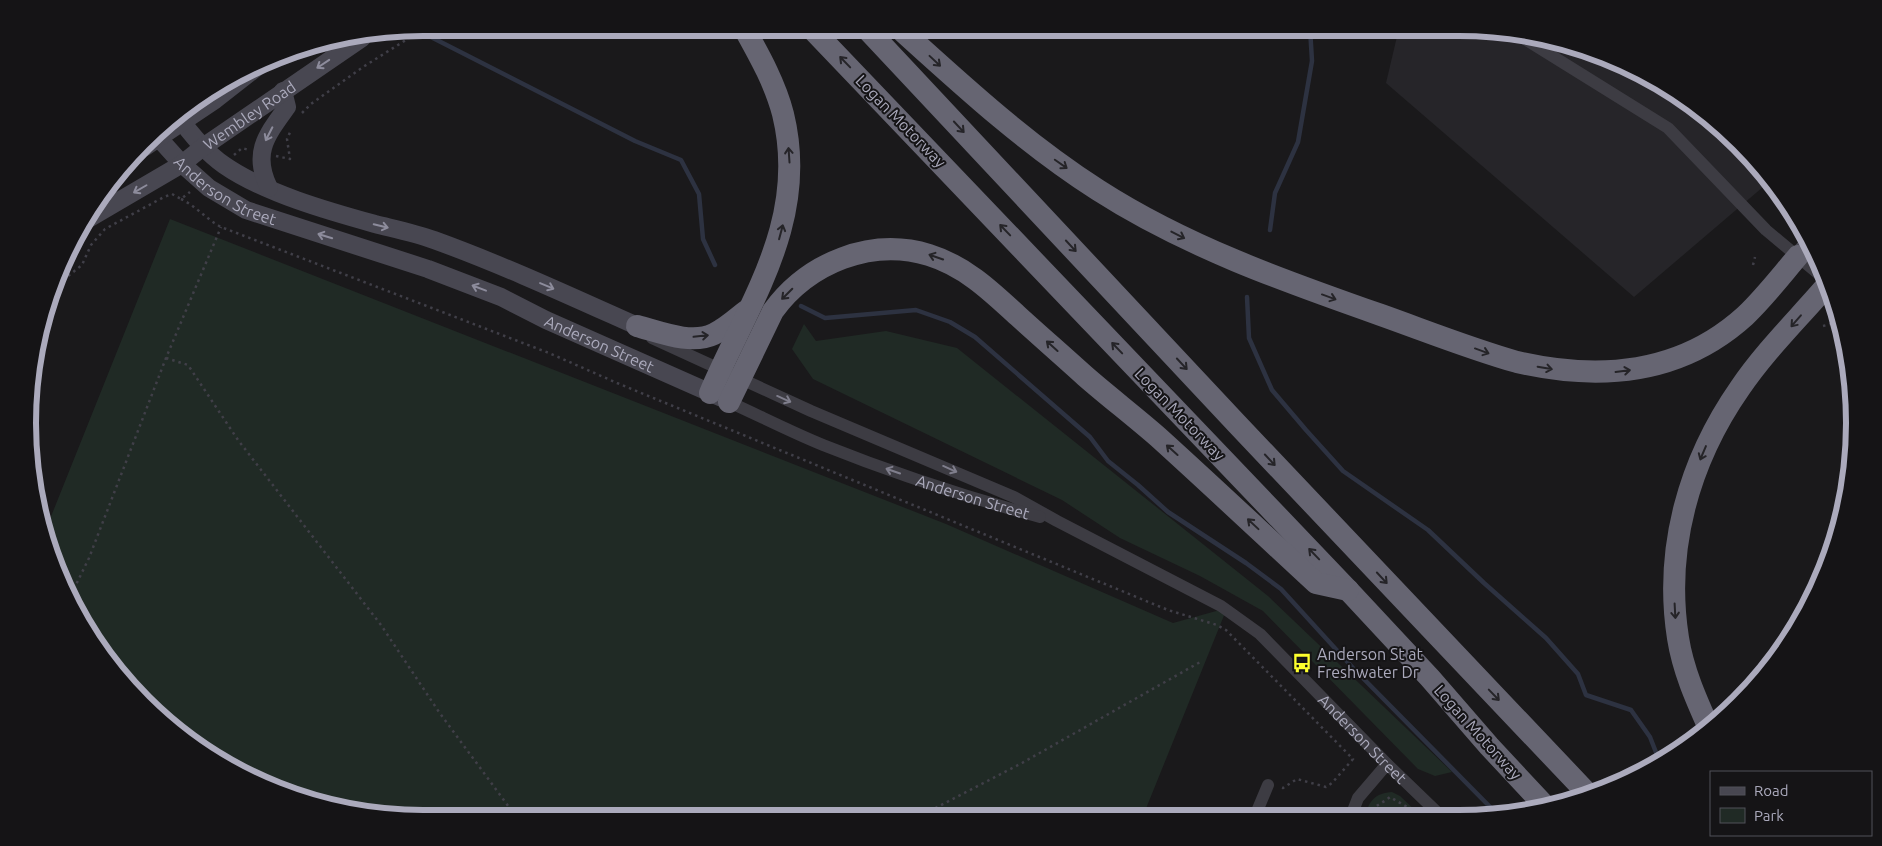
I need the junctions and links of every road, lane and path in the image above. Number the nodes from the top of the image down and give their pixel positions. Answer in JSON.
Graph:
{"nodes":[{"id":1,"x":748,"y":36,"type":"edge"},
{"id":2,"x":819,"y":36,"type":"edge"},
{"id":3,"x":873,"y":36,"type":"edge"},
{"id":4,"x":909,"y":36,"type":"edge"},
{"id":5,"x":410,"y":37,"type":"edge"},
{"id":6,"x":355,"y":43,"type":"edge"},
{"id":7,"x":1533,"y":44,"type":"edge"},
{"id":8,"x":283,"y":91,"type":"junction"},
{"id":9,"x":298,"y":117,"type":"dead end"},
{"id":10,"x":182,"y":121,"type":"edge"},
{"id":11,"x":292,"y":129,"type":"dead end"},
{"id":12,"x":157,"y":143,"type":"edge"},
{"id":13,"x":203,"y":147,"type":"junction"},
{"id":14,"x":261,"y":153,"type":"junction"},
{"id":15,"x":182,"y":164,"type":"junction"},
{"id":16,"x":224,"y":165,"type":"junction"},
{"id":17,"x":203,"y":183,"type":"junction"},
{"id":18,"x":269,"y":188,"type":"junction"},
{"id":19,"x":181,"y":199,"type":"junction"},
{"id":20,"x":98,"y":213,"type":"edge"},
{"id":21,"x":221,"y":227,"type":"junction"},
{"id":22,"x":1803,"y":250,"type":"edge"},
{"id":23,"x":1755,"y":257,"type":"dead end"},
{"id":24,"x":1753,"y":265,"type":"dead end"},
{"id":25,"x":65,"y":279,"type":"edge"},
{"id":26,"x":1821,"y":290,"type":"edge"},
{"id":27,"x":749,"y":309,"type":"junction"},
{"id":28,"x":1834,"y":323,"type":"dead end"},
{"id":29,"x":637,"y":326,"type":"junction"},
{"id":30,"x":1823,"y":326,"type":"dead end"},
{"id":31,"x":166,"y":358,"type":"junction"},
{"id":32,"x":730,"y":375,"type":"junction"},
{"id":33,"x":720,"y":397,"type":"junction"},
{"id":34,"x":1057,"y":521,"type":"junction"},
{"id":35,"x":74,"y":589,"type":"edge"},
{"id":36,"x":1348,"y":590,"type":"junction"},
{"id":37,"x":1202,"y":661,"type":"dead end"},
{"id":38,"x":1706,"y":721,"type":"edge"},
{"id":39,"x":1387,"y":764,"type":"junction"},
{"id":40,"x":1268,"y":785,"type":"joint"},
{"id":41,"x":1583,"y":789,"type":"edge"},
{"id":42,"x":1539,"y":801,"type":"edge"},
{"id":43,"x":511,"y":810,"type":"edge"},
{"id":44,"x":931,"y":810,"type":"edge"},
{"id":45,"x":1258,"y":810,"type":"edge"},
{"id":46,"x":1353,"y":810,"type":"edge"},
{"id":47,"x":1373,"y":810,"type":"edge"},
{"id":48,"x":1410,"y":810,"type":"edge"},
{"id":49,"x":1435,"y":810,"type":"edge"}],
"edges":[{"from":27,"to":1,"type":"highway","one_way":true},
{"from":36,"to":2,"type":"highway","name":"Logan Motorway","one_way":true},
{"from":3,"to":41,"type":"highway","name":"Logan Motorway","one_way":true},
{"from":4,"to":22,"type":"highway","one_way":true},
{"from":5,"to":9,"type":"path"},
{"from":6,"to":8,"type":"main road","name":"Wembley Road","one_way":true},
{"from":7,"to":22,"type":"street"},
{"from":8,"to":13,"type":"main road","name":"Wembley Road"},
{"from":8,"to":14,"type":"main road","one_way":true},
{"from":10,"to":13,"type":"main road","name":"Anderson Street"},
{"from":11,"to":14,"type":"path"},
{"from":12,"to":15,"type":"main road","name":"Anderson Street"},
{"from":13,"to":15,"type":"main road","name":"Wembley Road"},
{"from":13,"to":16,"type":"main road","name":"Anderson Street"},
{"from":14,"to":16,"type":"path"},
{"from":14,"to":18,"type":"main road"},
{"from":15,"to":17,"type":"main road","name":"Anderson Street"},
{"from":15,"to":20,"type":"main road","name":"Wembley Road","one_way":true},
{"from":16,"to":18,"type":"main road","name":"Anderson Street"},
{"from":17,"to":19,"type":"path"},
{"from":33,"to":17,"type":"main road","name":"Anderson Street","one_way":true},
{"from":18,"to":29,"type":"main road","name":"Anderson Street","one_way":true},
{"from":19,"to":21,"type":"path"},
{"from":19,"to":25,"type":"path"},
{"from":21,"to":31,"type":"path"},
{"from":21,"to":40,"type":"path"},
{"from":23,"to":24,"type":"path"},
{"from":26,"to":38,"type":"highway","one_way":true},
{"from":29,"to":27,"type":"highway","one_way":true},
{"from":27,"to":32,"type":"highway"},
{"from":28,"to":30,"type":"path"},
{"from":29,"to":32,"type":"street","name":"Anderson Street"},
{"from":31,"to":35,"type":"path"},
{"from":31,"to":43,"type":"path"},
{"from":32,"to":33,"type":"highway"},
{"from":32,"to":34,"type":"street","name":"Anderson Street","one_way":true},
{"from":36,"to":32,"type":"highway","one_way":true},
{"from":34,"to":33,"type":"street","name":"Anderson Street","one_way":true},
{"from":34,"to":39,"type":"street","name":"Anderson Street"},
{"from":36,"to":42,"type":"highway","name":"Logan Motorway"},
{"from":37,"to":44,"type":"path"},
{"from":39,"to":46,"type":"street"},
{"from":39,"to":49,"type":"street","name":"Anderson Street"},
{"from":40,"to":45,"type":"street"},
{"from":47,"to":48,"type":"path"}]}
